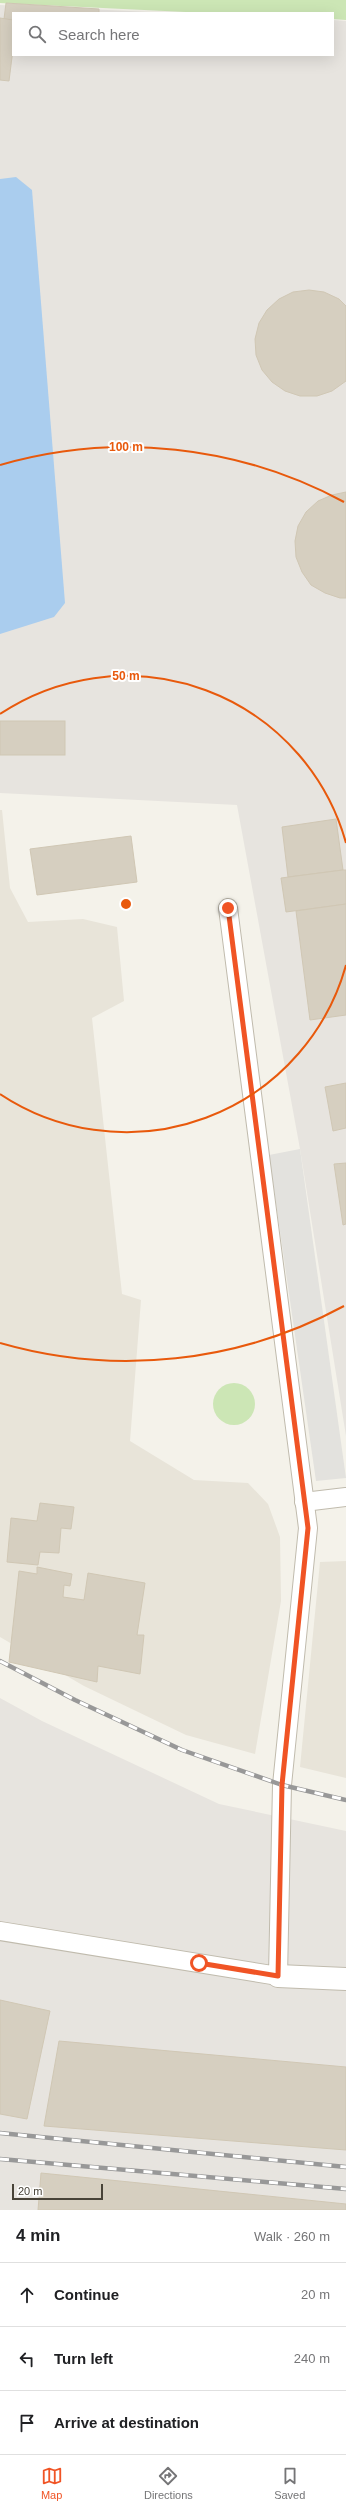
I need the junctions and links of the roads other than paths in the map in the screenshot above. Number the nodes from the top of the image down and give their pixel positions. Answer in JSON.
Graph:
{"nodes":[{"id":1,"x":228,"y":908,"type":"dead end"},
{"id":2,"x":346,"y":1497,"type":"edge"},
{"id":3,"x":304,"y":1502,"type":"junction"},
{"id":4,"x":0,"y":1931,"type":"edge"},
{"id":5,"x":278,"y":1976,"type":"junction"},
{"id":6,"x":346,"y":1979,"type":"edge"}],
"edges":[{"from":1,"to":3,"type":"lane"},
{"from":2,"to":3,"type":"lane"},
{"from":3,"to":5,"type":"lane"},
{"from":4,"to":5,"type":"lane"},
{"from":5,"to":6,"type":"street"}]}
